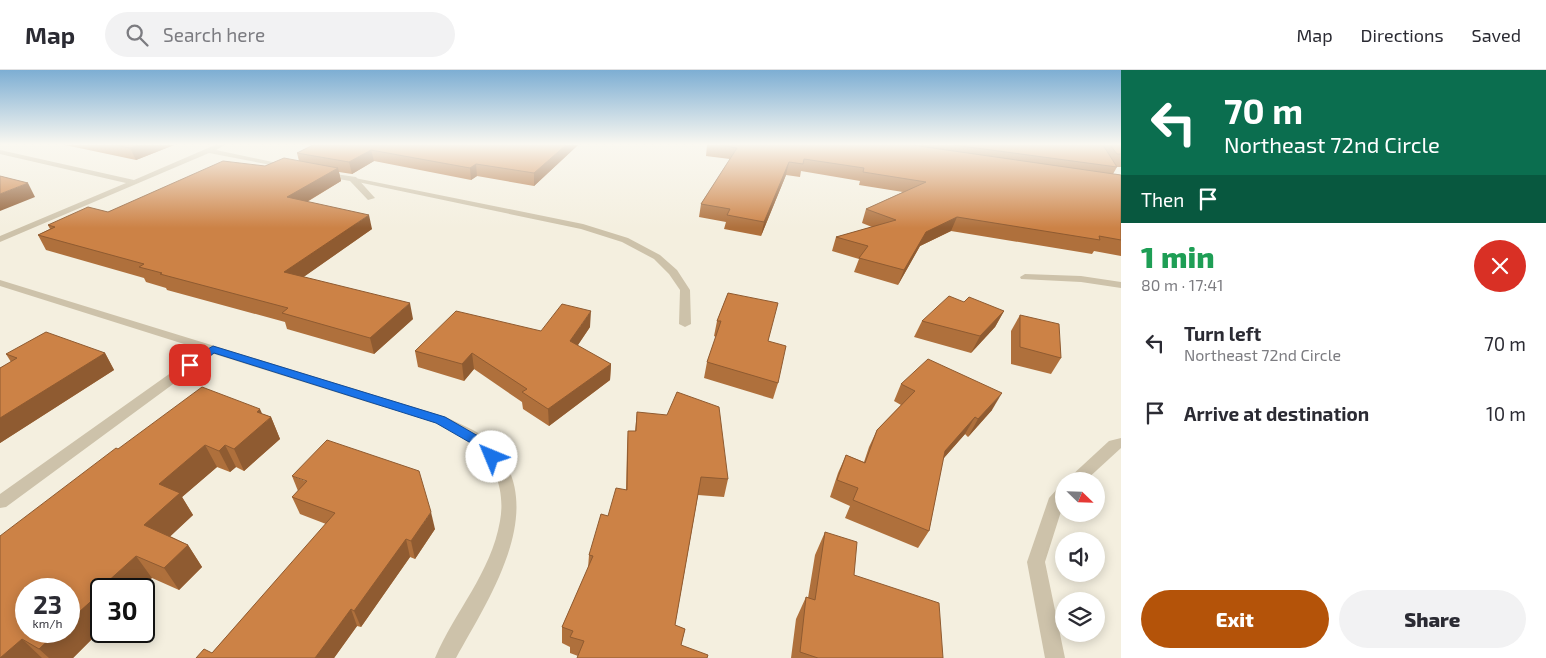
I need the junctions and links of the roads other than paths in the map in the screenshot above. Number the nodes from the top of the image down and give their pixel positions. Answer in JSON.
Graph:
{"nodes":[{"id":1,"x":91,"y":172,"type":"edge"},
{"id":2,"x":157,"y":172,"type":"edge"},
{"id":3,"x":317,"y":172,"type":"edge"},
{"id":4,"x":354,"y":180,"type":"junction"},
{"id":5,"x":134,"y":182,"type":"junction"},
{"id":6,"x":371,"y":198,"type":"dead end"},
{"id":7,"x":0,"y":239,"type":"edge"},
{"id":8,"x":1025,"y":277,"type":"dead end"},
{"id":9,"x":0,"y":283,"type":"edge"},
{"id":10,"x":1121,"y":285,"type":"edge"},
{"id":11,"x":685,"y":324,"type":"dead end"},
{"id":12,"x":213,"y":349,"type":"junction"},
{"id":13,"x":1121,"y":443,"type":"edge"},
{"id":14,"x":1085,"y":472,"type":"edge"},
{"id":15,"x":0,"y":502,"type":"edge"},
{"id":16,"x":1055,"y":507,"type":"edge"},
{"id":17,"x":445,"y":658,"type":"edge"},
{"id":18,"x":1056,"y":658,"type":"edge"}],
"edges":[{"from":1,"to":5,"type":"street"},
{"from":2,"to":5,"type":"street"},
{"from":3,"to":4,"type":"street"},
{"from":4,"to":6,"type":"street"},
{"from":4,"to":11,"type":"street"},
{"from":5,"to":7,"type":"street"},
{"from":8,"to":10,"type":"street"},
{"from":9,"to":12,"type":"street"},
{"from":12,"to":15,"type":"street"},
{"from":12,"to":17,"type":"street"},
{"from":13,"to":14,"type":"street"},
{"from":16,"to":18,"type":"street"}]}
